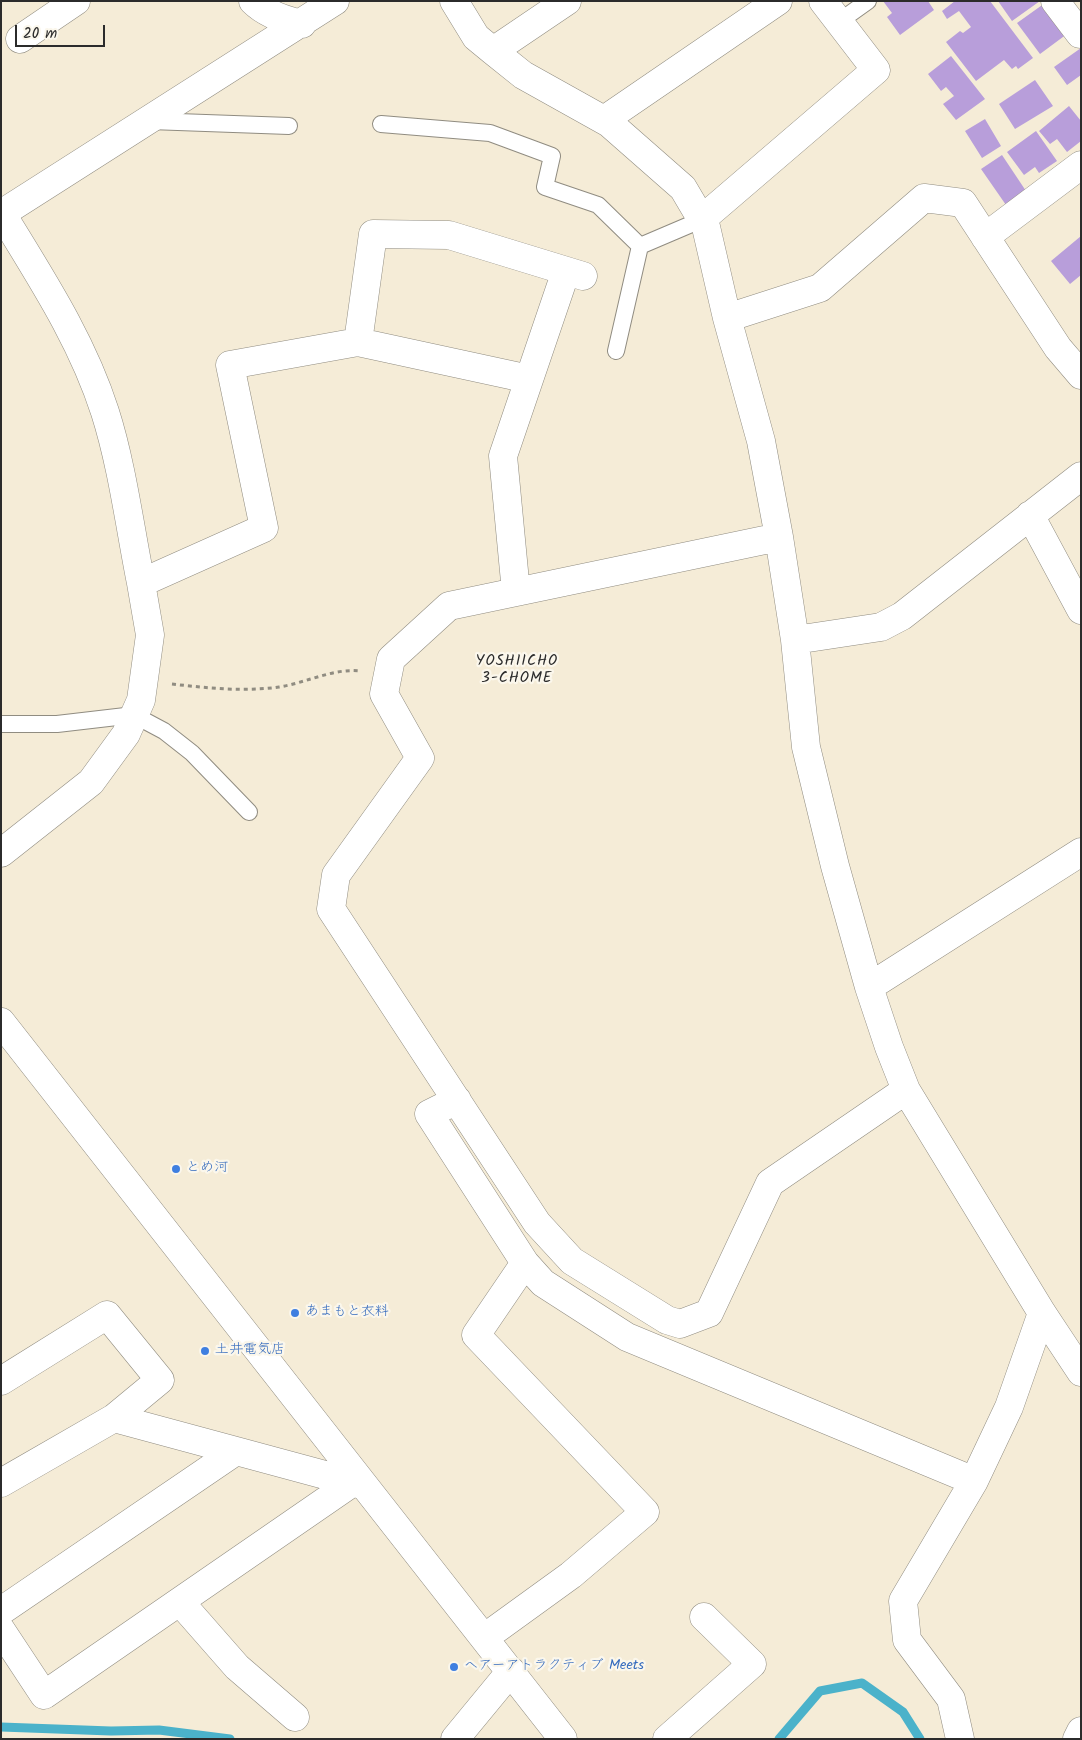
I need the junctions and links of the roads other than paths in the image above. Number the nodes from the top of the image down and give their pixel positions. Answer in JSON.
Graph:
{"nodes":[{"id":1,"x":76,"y":1,"type":"edge"},
{"id":2,"x":253,"y":1,"type":"edge"},
{"id":3,"x":335,"y":1,"type":"edge"},
{"id":4,"x":454,"y":1,"type":"edge"},
{"id":5,"x":567,"y":1,"type":"edge"},
{"id":6,"x":778,"y":1,"type":"edge"},
{"id":7,"x":868,"y":1,"type":"edge"},
{"id":8,"x":1055,"y":1,"type":"edge"},
{"id":9,"x":832,"y":11,"type":"edge"},
{"id":10,"x":302,"y":24,"type":"junction"},
{"id":11,"x":1080,"y":34,"type":"edge"},
{"id":12,"x":20,"y":39,"type":"dead end"},
{"id":13,"x":493,"y":51,"type":"junction"},
{"id":14,"x":604,"y":120,"type":"junction"},
{"id":15,"x":148,"y":121,"type":"junction"},
{"id":16,"x":381,"y":124,"type":"dead end"},
{"id":17,"x":289,"y":126,"type":"dead end"},
{"id":18,"x":1081,"y":165,"type":"edge"},
{"id":19,"x":2,"y":214,"type":"edge"},
{"id":20,"x":701,"y":220,"type":"junction"},
{"id":21,"x":985,"y":237,"type":"junction"},
{"id":22,"x":640,"y":246,"type":"junction"},
{"id":23,"x":727,"y":318,"type":"junction"},
{"id":24,"x":358,"y":342,"type":"junction"},
{"id":25,"x":616,"y":351,"type":"dead end"},
{"id":26,"x":1081,"y":375,"type":"edge"},
{"id":27,"x":529,"y":379,"type":"junction"},
{"id":28,"x":1081,"y":476,"type":"edge"},
{"id":29,"x":1030,"y":515,"type":"junction"},
{"id":30,"x":780,"y":537,"type":"junction"},
{"id":31,"x":141,"y":583,"type":"junction"},
{"id":32,"x":516,"y":592,"type":"junction"},
{"id":33,"x":1081,"y":610,"type":"edge"},
{"id":34,"x":795,"y":640,"type":"junction"},
{"id":35,"x":134,"y":715,"type":"junction"},
{"id":36,"x":1,"y":724,"type":"edge"},
{"id":37,"x":249,"y":812,"type":"dead end"},
{"id":38,"x":1081,"y":852,"type":"edge"},
{"id":39,"x":1,"y":853,"type":"edge"},
{"id":40,"x":869,"y":987,"type":"junction"},
{"id":41,"x":4,"y":1033,"type":"edge"},
{"id":42,"x":906,"y":1090,"type":"junction"},
{"id":43,"x":457,"y":1100,"type":"junction"},
{"id":44,"x":525,"y":1263,"type":"junction"},
{"id":45,"x":1042,"y":1313,"type":"junction"},
{"id":46,"x":1081,"y":1372,"type":"edge"},
{"id":47,"x":1,"y":1381,"type":"edge"},
{"id":48,"x":114,"y":1418,"type":"junction"},
{"id":49,"x":236,"y":1451,"type":"junction"},
{"id":50,"x":974,"y":1481,"type":"junction"},
{"id":51,"x":1,"y":1483,"type":"edge"},
{"id":52,"x":358,"y":1484,"type":"junction"},
{"id":53,"x":180,"y":1602,"type":"junction"},
{"id":54,"x":1,"y":1611,"type":"edge"},
{"id":55,"x":704,"y":1616,"type":"dead end"},
{"id":56,"x":1,"y":1630,"type":"edge"},
{"id":57,"x":484,"y":1638,"type":"junction"},
{"id":58,"x":511,"y":1671,"type":"junction"},
{"id":59,"x":295,"y":1717,"type":"dead end"},
{"id":60,"x":1081,"y":1731,"type":"edge"},
{"id":61,"x":455,"y":1739,"type":"edge"},
{"id":62,"x":563,"y":1739,"type":"edge"},
{"id":63,"x":667,"y":1739,"type":"edge"},
{"id":64,"x":960,"y":1739,"type":"edge"},
{"id":65,"x":1077,"y":1739,"type":"edge"}],
"edges":[{"from":1,"to":12,"type":"street"},
{"from":2,"to":10,"type":"street"},
{"from":3,"to":10,"type":"street"},
{"from":4,"to":13,"type":"street"},
{"from":5,"to":13,"type":"street"},
{"from":6,"to":14,"type":"street"},
{"from":7,"to":9,"type":"lane"},
{"from":8,"to":11,"type":"street"},
{"from":9,"to":20,"type":"street"},
{"from":10,"to":15,"type":"street"},
{"from":13,"to":14,"type":"street"},
{"from":14,"to":20,"type":"street"},
{"from":15,"to":17,"type":"lane"},
{"from":15,"to":19,"type":"street"},
{"from":16,"to":22,"type":"lane"},
{"from":18,"to":21,"type":"street"},
{"from":19,"to":31,"type":"street"},
{"from":20,"to":22,"type":"lane"},
{"from":20,"to":23,"type":"street"},
{"from":21,"to":23,"type":"street"},
{"from":21,"to":26,"type":"street"},
{"from":22,"to":25,"type":"lane"},
{"from":23,"to":30,"type":"street"},
{"from":24,"to":27,"type":"street"},
{"from":24,"to":27,"type":"street"},
{"from":24,"to":31,"type":"street"},
{"from":27,"to":32,"type":"street"},
{"from":28,"to":29,"type":"street"},
{"from":29,"to":33,"type":"street"},
{"from":29,"to":34,"type":"street"},
{"from":30,"to":32,"type":"street"},
{"from":30,"to":34,"type":"street"},
{"from":31,"to":35,"type":"street"},
{"from":32,"to":43,"type":"street"},
{"from":34,"to":40,"type":"street"},
{"from":35,"to":36,"type":"lane"},
{"from":35,"to":37,"type":"lane"},
{"from":35,"to":39,"type":"street"},
{"from":38,"to":40,"type":"street"},
{"from":40,"to":42,"type":"street"},
{"from":41,"to":52,"type":"street"},
{"from":42,"to":43,"type":"street"},
{"from":42,"to":45,"type":"street"},
{"from":43,"to":44,"type":"street"},
{"from":44,"to":50,"type":"street"},
{"from":44,"to":57,"type":"street"},
{"from":45,"to":46,"type":"street"},
{"from":45,"to":50,"type":"street"},
{"from":47,"to":48,"type":"street"},
{"from":48,"to":49,"type":"street"},
{"from":48,"to":51,"type":"street"},
{"from":49,"to":52,"type":"street"},
{"from":49,"to":54,"type":"street"},
{"from":50,"to":64,"type":"street"},
{"from":52,"to":53,"type":"street"},
{"from":52,"to":57,"type":"street"},
{"from":53,"to":56,"type":"street"},
{"from":53,"to":59,"type":"street"},
{"from":55,"to":63,"type":"street"},
{"from":57,"to":58,"type":"street"},
{"from":58,"to":61,"type":"street"},
{"from":58,"to":62,"type":"street"},
{"from":60,"to":65,"type":"street"}]}
